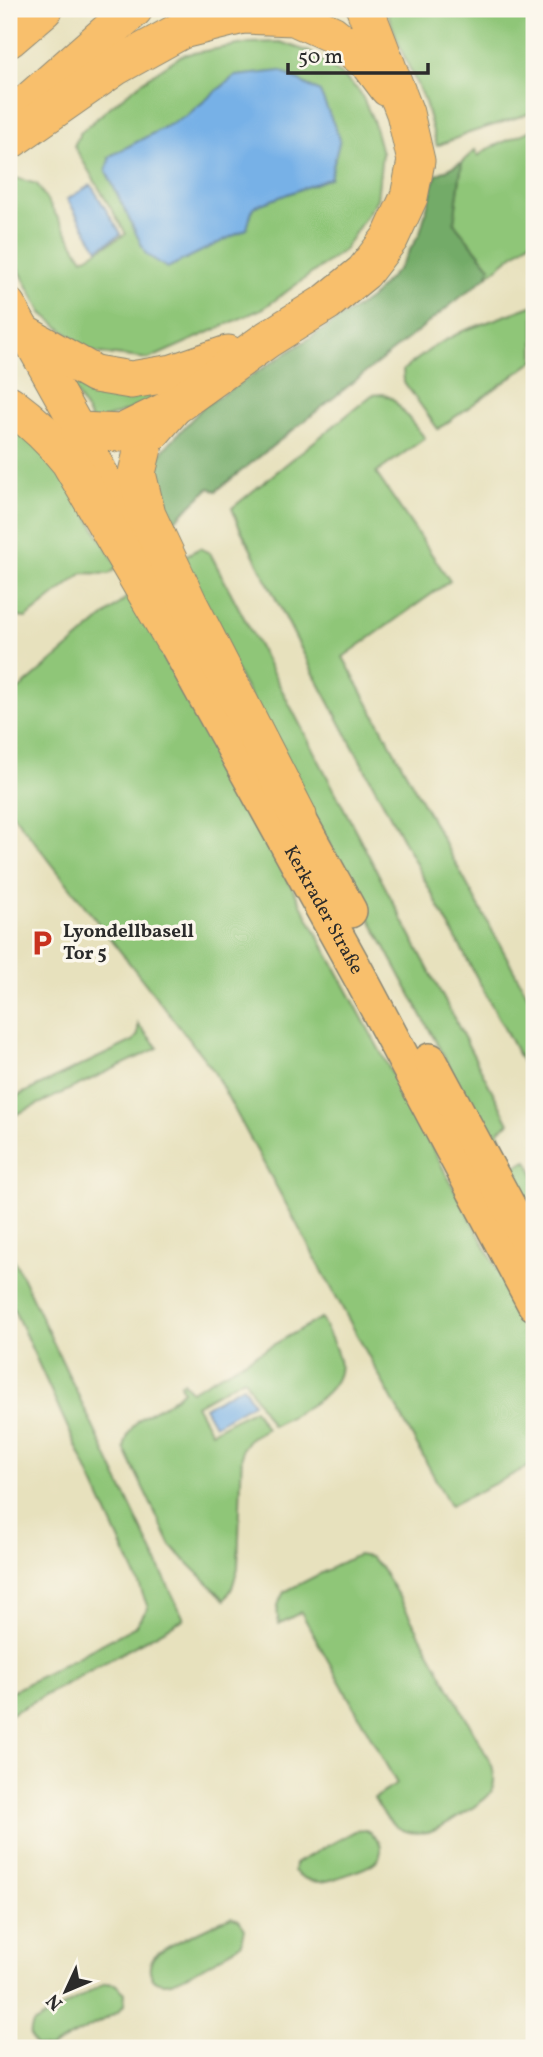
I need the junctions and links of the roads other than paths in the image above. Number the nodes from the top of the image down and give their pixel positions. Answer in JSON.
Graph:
{"nodes":[{"id":1,"x":44,"y":9,"type":"edge"},
{"id":2,"x":134,"y":9,"type":"edge"},
{"id":3,"x":365,"y":9,"type":"edge"},
{"id":4,"x":9,"y":39,"type":"edge"},
{"id":5,"x":405,"y":113,"type":"junction"},
{"id":6,"x":9,"y":119,"type":"edge"},
{"id":7,"x":9,"y":141,"type":"edge"},
{"id":8,"x":18,"y":319,"type":"edge"},
{"id":9,"x":268,"y":339,"type":"junction"},
{"id":10,"x":9,"y":404,"type":"edge"},
{"id":11,"x":172,"y":408,"type":"junction"},
{"id":12,"x":80,"y":431,"type":"junction"},
{"id":13,"x":122,"y":512,"type":"junction"},
{"id":14,"x":173,"y":639,"type":"junction"},
{"id":15,"x":298,"y":816,"type":"junction"},
{"id":16,"x":534,"y":1253,"type":"edge"},
{"id":17,"x":534,"y":1304,"type":"edge"}],
"edges":[{"from":1,"to":4,"type":"highway"},
{"from":2,"to":6,"type":"highway"},
{"from":3,"to":5,"type":"highway"},
{"from":5,"to":7,"type":"highway"},
{"from":5,"to":9,"type":"highway"},
{"from":8,"to":9,"type":"highway"},
{"from":8,"to":12,"type":"main road","name":"Kerkrader Straße"},
{"from":9,"to":11,"type":"highway"},
{"from":10,"to":14,"type":"highway"},
{"from":11,"to":12,"type":"highway"},
{"from":11,"to":15,"type":"highway"},
{"from":12,"to":13,"type":"main road","name":"Kerkrader Straße"},
{"from":13,"to":14,"type":"highway","name":"Kerkrader Straße"},
{"from":13,"to":15,"type":"highway","name":"Kerkrader Straße"},
{"from":14,"to":17,"type":"highway","name":"Kerkrader Straße"},
{"from":15,"to":16,"type":"highway","name":"Kerkrader Straße"}]}
